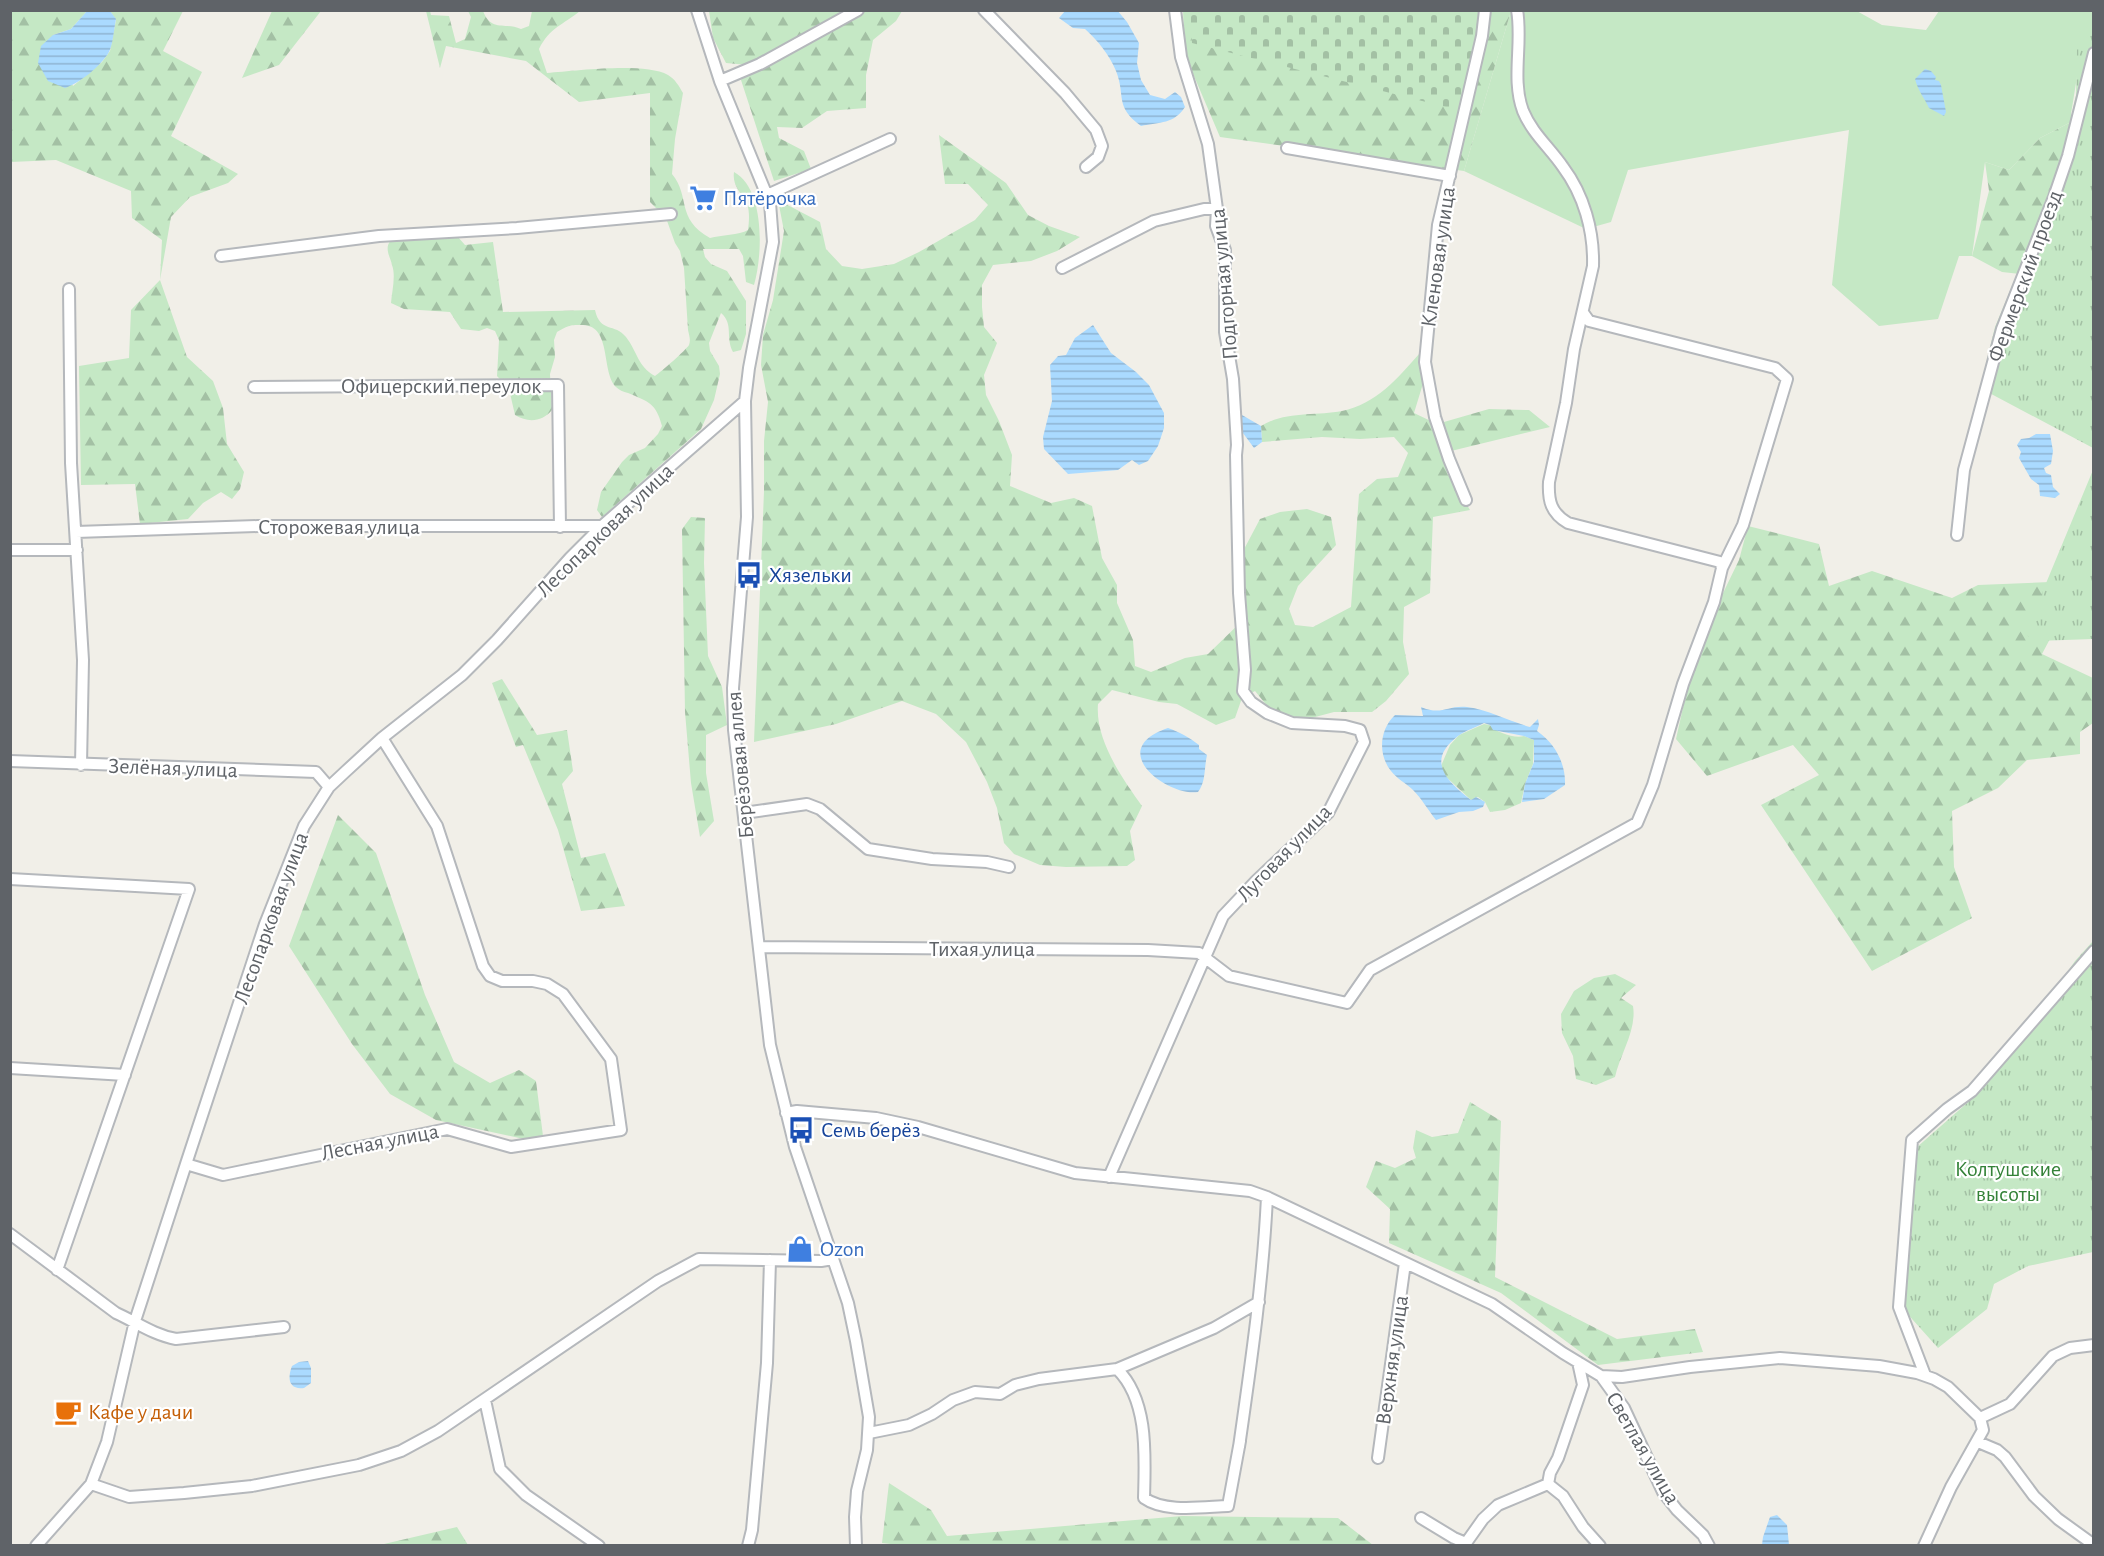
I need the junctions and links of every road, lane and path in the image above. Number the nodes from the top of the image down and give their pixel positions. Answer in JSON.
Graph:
{"nodes":[{"id":1,"x":697,"y":10,"type":"edge"},
{"id":2,"x":858,"y":10,"type":"edge"},
{"id":3,"x":984,"y":10,"type":"edge"},
{"id":4,"x":1175,"y":10,"type":"edge"},
{"id":5,"x":1485,"y":10,"type":"edge"},
{"id":6,"x":1517,"y":10,"type":"edge"},
{"id":7,"x":2094,"y":52,"type":"edge"},
{"id":8,"x":720,"y":81,"type":"junction"},
{"id":9,"x":890,"y":139,"type":"dead end"},
{"id":10,"x":1287,"y":148,"type":"dead end"},
{"id":11,"x":1086,"y":167,"type":"dead end"},
{"id":12,"x":1450,"y":176,"type":"junction"},
{"id":13,"x":767,"y":195,"type":"junction"},
{"id":14,"x":1217,"y":209,"type":"junction"},
{"id":15,"x":670,"y":214,"type":"dead end"},
{"id":16,"x":221,"y":256,"type":"dead end"},
{"id":17,"x":1062,"y":268,"type":"dead end"},
{"id":18,"x":69,"y":289,"type":"dead end"},
{"id":19,"x":1584,"y":314,"type":"junction"},
{"id":20,"x":254,"y":387,"type":"dead end"},
{"id":21,"x":745,"y":401,"type":"junction"},
{"id":22,"x":1236,"y":455,"type":"joint"},
{"id":23,"x":1466,"y":500,"type":"dead end"},
{"id":24,"x":560,"y":526,"type":"junction"},
{"id":25,"x":602,"y":526,"type":"junction"},
{"id":26,"x":76,"y":532,"type":"junction"},
{"id":27,"x":1957,"y":535,"type":"dead end"},
{"id":28,"x":10,"y":550,"type":"edge"},
{"id":29,"x":77,"y":550,"type":"junction"},
{"id":30,"x":1722,"y":568,"type":"junction"},
{"id":31,"x":382,"y":738,"type":"junction"},
{"id":32,"x":10,"y":761,"type":"edge"},
{"id":33,"x":81,"y":765,"type":"junction"},
{"id":34,"x":329,"y":787,"type":"junction"},
{"id":35,"x":744,"y":813,"type":"junction"},
{"id":36,"x":1009,"y":867,"type":"dead end"},
{"id":37,"x":10,"y":879,"type":"edge"},
{"id":38,"x":759,"y":947,"type":"junction"},
{"id":39,"x":2094,"y":951,"type":"edge"},
{"id":40,"x":1204,"y":957,"type":"junction"},
{"id":41,"x":10,"y":1068,"type":"edge"},
{"id":42,"x":125,"y":1075,"type":"junction"},
{"id":43,"x":786,"y":1113,"type":"junction"},
{"id":44,"x":186,"y":1164,"type":"junction"},
{"id":45,"x":1109,"y":1177,"type":"junction"},
{"id":46,"x":1267,"y":1197,"type":"junction"},
{"id":47,"x":10,"y":1234,"type":"edge"},
{"id":48,"x":770,"y":1260,"type":"junction"},
{"id":49,"x":833,"y":1260,"type":"junction"},
{"id":50,"x":1405,"y":1263,"type":"junction"},
{"id":51,"x":57,"y":1270,"type":"junction"},
{"id":52,"x":1259,"y":1302,"type":"junction"},
{"id":53,"x":135,"y":1321,"type":"junction"},
{"id":54,"x":284,"y":1327,"type":"dead end"},
{"id":55,"x":2094,"y":1345,"type":"edge"},
{"id":56,"x":1578,"y":1362,"type":"junction"},
{"id":57,"x":1118,"y":1369,"type":"junction"},
{"id":58,"x":1601,"y":1376,"type":"junction"},
{"id":59,"x":1925,"y":1376,"type":"junction"},
{"id":60,"x":1583,"y":1385,"type":"junction"},
{"id":61,"x":485,"y":1400,"type":"junction"},
{"id":62,"x":1980,"y":1418,"type":"junction"},
{"id":63,"x":869,"y":1433,"type":"junction"},
{"id":64,"x":1978,"y":1442,"type":"junction"},
{"id":65,"x":1378,"y":1458,"type":"dead end"},
{"id":66,"x":91,"y":1484,"type":"junction"},
{"id":67,"x":1548,"y":1484,"type":"junction"},
{"id":68,"x":1421,"y":1518,"type":"dead end"},
{"id":69,"x":36,"y":1545,"type":"edge"},
{"id":70,"x":599,"y":1545,"type":"edge"},
{"id":71,"x":748,"y":1545,"type":"edge"},
{"id":72,"x":856,"y":1545,"type":"edge"},
{"id":73,"x":1600,"y":1545,"type":"edge"},
{"id":74,"x":1709,"y":1545,"type":"edge"},
{"id":75,"x":1924,"y":1545,"type":"edge"},
{"id":76,"x":2094,"y":1545,"type":"edge"}],
"edges":[{"from":1,"to":8,"type":"street","name":"Берёзовая аллея"},
{"from":2,"to":8,"type":"street"},
{"from":3,"to":11,"type":"street"},
{"from":4,"to":14,"type":"street","name":"Подгорная улица"},
{"from":5,"to":12,"type":"street","name":"Кленовая улица"},
{"from":6,"to":19,"type":"street"},
{"from":7,"to":27,"type":"street","name":"Фермерский проезд"},
{"from":8,"to":13,"type":"street","name":"Берёзовая аллея"},
{"from":9,"to":13,"type":"street"},
{"from":10,"to":12,"type":"street"},
{"from":12,"to":23,"type":"street","name":"Кленовая улица"},
{"from":13,"to":21,"type":"street","name":"Берёзовая аллея"},
{"from":14,"to":17,"type":"street"},
{"from":14,"to":22,"type":"street","name":"Подгорная улица"},
{"from":15,"to":16,"type":"street"},
{"from":18,"to":26,"type":"street"},
{"from":19,"to":30,"type":"street"},
{"from":19,"to":30,"type":"street"},
{"from":20,"to":24,"type":"street","name":"Офицерский переулок"},
{"from":21,"to":25,"type":"street","name":"Лесопарковая улица"},
{"from":21,"to":35,"type":"street","name":"Берёзовая аллея"},
{"from":22,"to":40,"type":"street","name":"Луговая улица"},
{"from":24,"to":25,"type":"street","name":"Сторожевая улица"},
{"from":24,"to":26,"type":"street","name":"Сторожевая улица"},
{"from":25,"to":31,"type":"street","name":"Лесопарковая улица"},
{"from":26,"to":29,"type":"street"},
{"from":28,"to":29,"type":"street"},
{"from":29,"to":33,"type":"street"},
{"from":30,"to":40,"type":"street"},
{"from":31,"to":34,"type":"street","name":"Лесопарковая улица"},
{"from":31,"to":44,"type":"street","name":"Лесная улица"},
{"from":32,"to":33,"type":"street","name":"Зелёная улица"},
{"from":33,"to":34,"type":"street","name":"Зелёная улица"},
{"from":34,"to":44,"type":"street","name":"Лесопарковая улица"},
{"from":35,"to":36,"type":"street"},
{"from":35,"to":38,"type":"street","name":"Берёзовая аллея"},
{"from":37,"to":42,"type":"street"},
{"from":38,"to":40,"type":"street","name":"Тихая улица"},
{"from":38,"to":43,"type":"street","name":"Берёзовая аллея"},
{"from":39,"to":59,"type":"street"},
{"from":40,"to":45,"type":"street","name":"Луговая улица"},
{"from":41,"to":42,"type":"street"},
{"from":42,"to":51,"type":"street"},
{"from":43,"to":45,"type":"street"},
{"from":43,"to":49,"type":"street","name":"Берёзовая аллея"},
{"from":44,"to":53,"type":"street","name":"Лесопарковая улица"},
{"from":45,"to":46,"type":"street"},
{"from":46,"to":50,"type":"street"},
{"from":46,"to":52,"type":"street"},
{"from":47,"to":51,"type":"street"},
{"from":48,"to":49,"type":"street"},
{"from":48,"to":61,"type":"street"},
{"from":48,"to":71,"type":"street"},
{"from":49,"to":63,"type":"street","name":"Берёзовая аллея"},
{"from":50,"to":56,"type":"street"},
{"from":50,"to":65,"type":"street","name":"Верхняя улица"},
{"from":51,"to":53,"type":"street"},
{"from":52,"to":57,"type":"street"},
{"from":52,"to":57,"type":"street"},
{"from":53,"to":54,"type":"street"},
{"from":53,"to":66,"type":"street","name":"Лесопарковая улица"},
{"from":55,"to":62,"type":"street"},
{"from":56,"to":58,"type":"street"},
{"from":56,"to":60,"type":"street"},
{"from":57,"to":63,"type":"street"},
{"from":58,"to":59,"type":"street"},
{"from":58,"to":60,"type":"street"},
{"from":58,"to":74,"type":"street","name":"Светлая улица"},
{"from":59,"to":62,"type":"street"},
{"from":60,"to":67,"type":"street"},
{"from":61,"to":66,"type":"street"},
{"from":61,"to":70,"type":"street"},
{"from":62,"to":64,"type":"street"},
{"from":63,"to":72,"type":"street","name":"Берёзовая аллея"},
{"from":64,"to":75,"type":"street"},
{"from":64,"to":76,"type":"street"},
{"from":66,"to":69,"type":"street","name":"Лесопарковая улица"},
{"from":67,"to":68,"type":"street"},
{"from":67,"to":73,"type":"street"}]}
